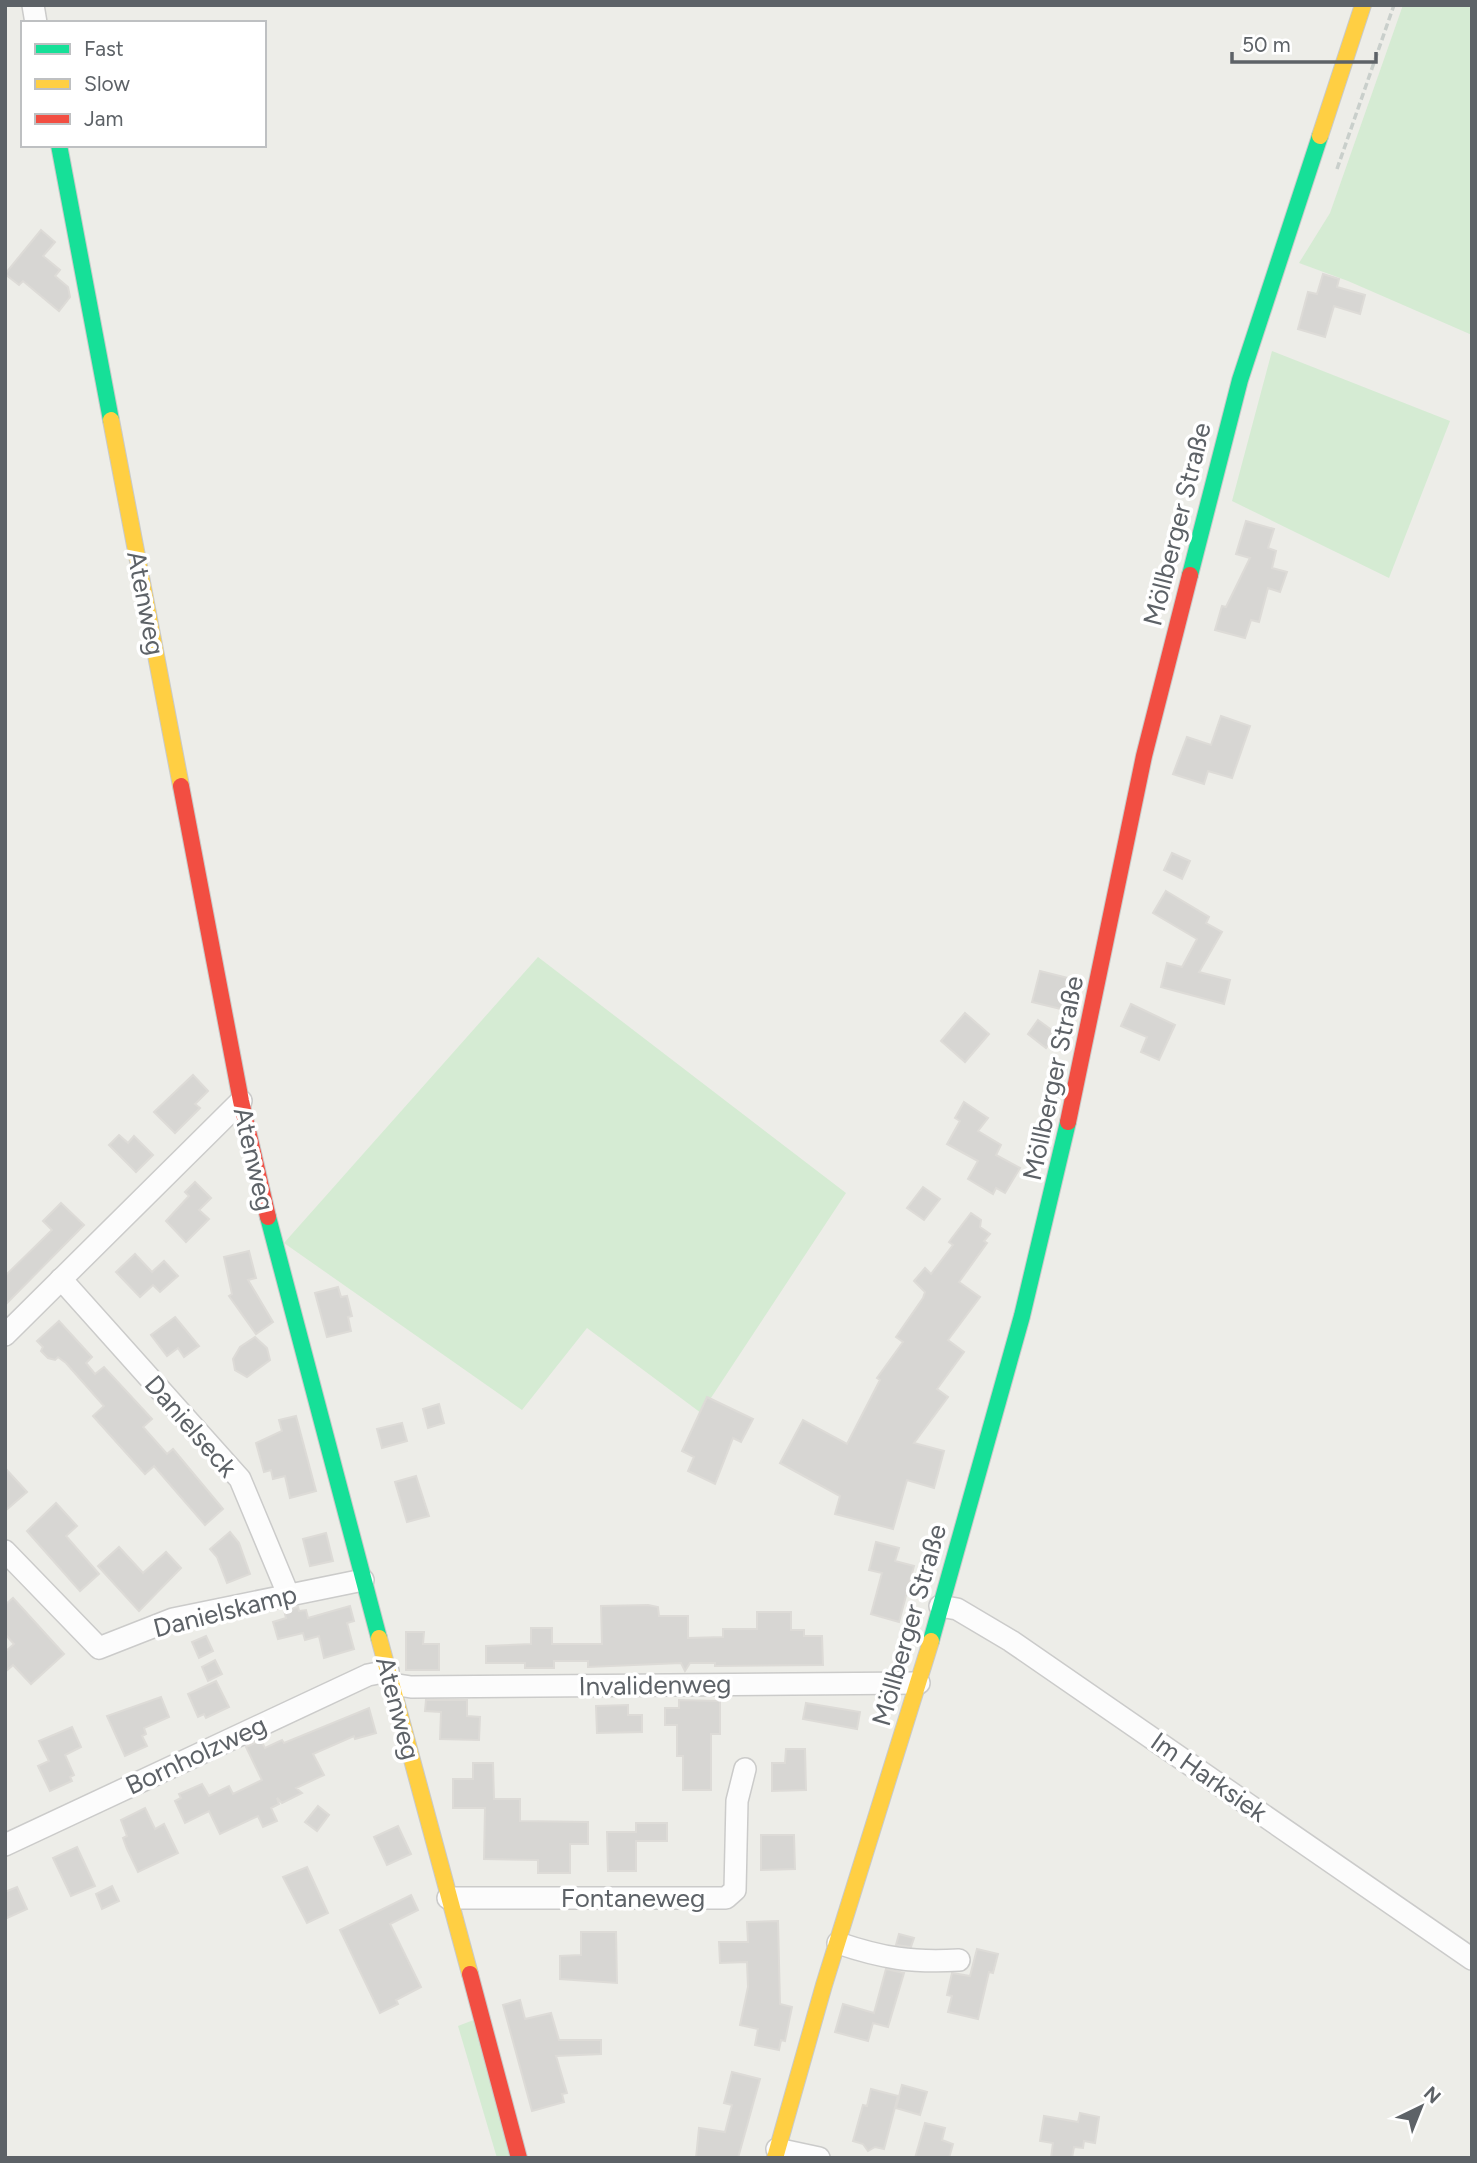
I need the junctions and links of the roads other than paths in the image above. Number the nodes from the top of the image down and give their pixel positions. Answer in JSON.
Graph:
{"nodes":[{"id":1,"x":1363,"y":5,"type":"edge"},
{"id":2,"x":60,"y":147,"type":"edge"},
{"id":3,"x":241,"y":1101,"type":"junction"},
{"id":4,"x":61,"y":1279,"type":"junction"},
{"id":5,"x":5,"y":1335,"type":"edge"},
{"id":6,"x":5,"y":1551,"type":"edge"},
{"id":7,"x":363,"y":1580,"type":"junction"},
{"id":8,"x":288,"y":1594,"type":"junction"},
{"id":9,"x":940,"y":1606,"type":"junction"},
{"id":10,"x":390,"y":1677,"type":"junction"},
{"id":11,"x":919,"y":1683,"type":"junction"},
{"id":12,"x":745,"y":1769,"type":"dead end"},
{"id":13,"x":5,"y":1845,"type":"edge"},
{"id":14,"x":448,"y":1898,"type":"junction"},
{"id":15,"x":838,"y":1943,"type":"junction"},
{"id":16,"x":1472,"y":1959,"type":"edge"},
{"id":17,"x":959,"y":1960,"type":"dead end"},
{"id":18,"x":776,"y":2153,"type":"edge"},
{"id":19,"x":519,"y":2158,"type":"edge"},
{"id":20,"x":819,"y":2158,"type":"edge"}],
"edges":[{"from":1,"to":9,"type":"street","name":"Möllberger Straße"},
{"from":2,"to":3,"type":"street","name":"Atenweg"},
{"from":3,"to":4,"type":"street"},
{"from":3,"to":7,"type":"street","name":"Atenweg"},
{"from":4,"to":5,"type":"street"},
{"from":4,"to":8,"type":"street","name":"Danielseck"},
{"from":6,"to":8,"type":"street","name":"Danielskamp"},
{"from":7,"to":8,"type":"street","name":"Danielskamp"},
{"from":7,"to":10,"type":"street","name":"Atenweg"},
{"from":9,"to":11,"type":"street","name":"Möllberger Straße"},
{"from":9,"to":16,"type":"street","name":"Im Harksiek"},
{"from":10,"to":11,"type":"street","name":"Invalidenweg"},
{"from":10,"to":13,"type":"street","name":"Bornholzweg"},
{"from":10,"to":14,"type":"street","name":"Atenweg"},
{"from":11,"to":15,"type":"street","name":"Möllberger Straße"},
{"from":12,"to":14,"type":"street","name":"Fontaneweg"},
{"from":14,"to":19,"type":"street","name":"Atenweg"},
{"from":15,"to":17,"type":"street"},
{"from":15,"to":18,"type":"street","name":"Möllberger Straße"},
{"from":18,"to":20,"type":"street"}]}
